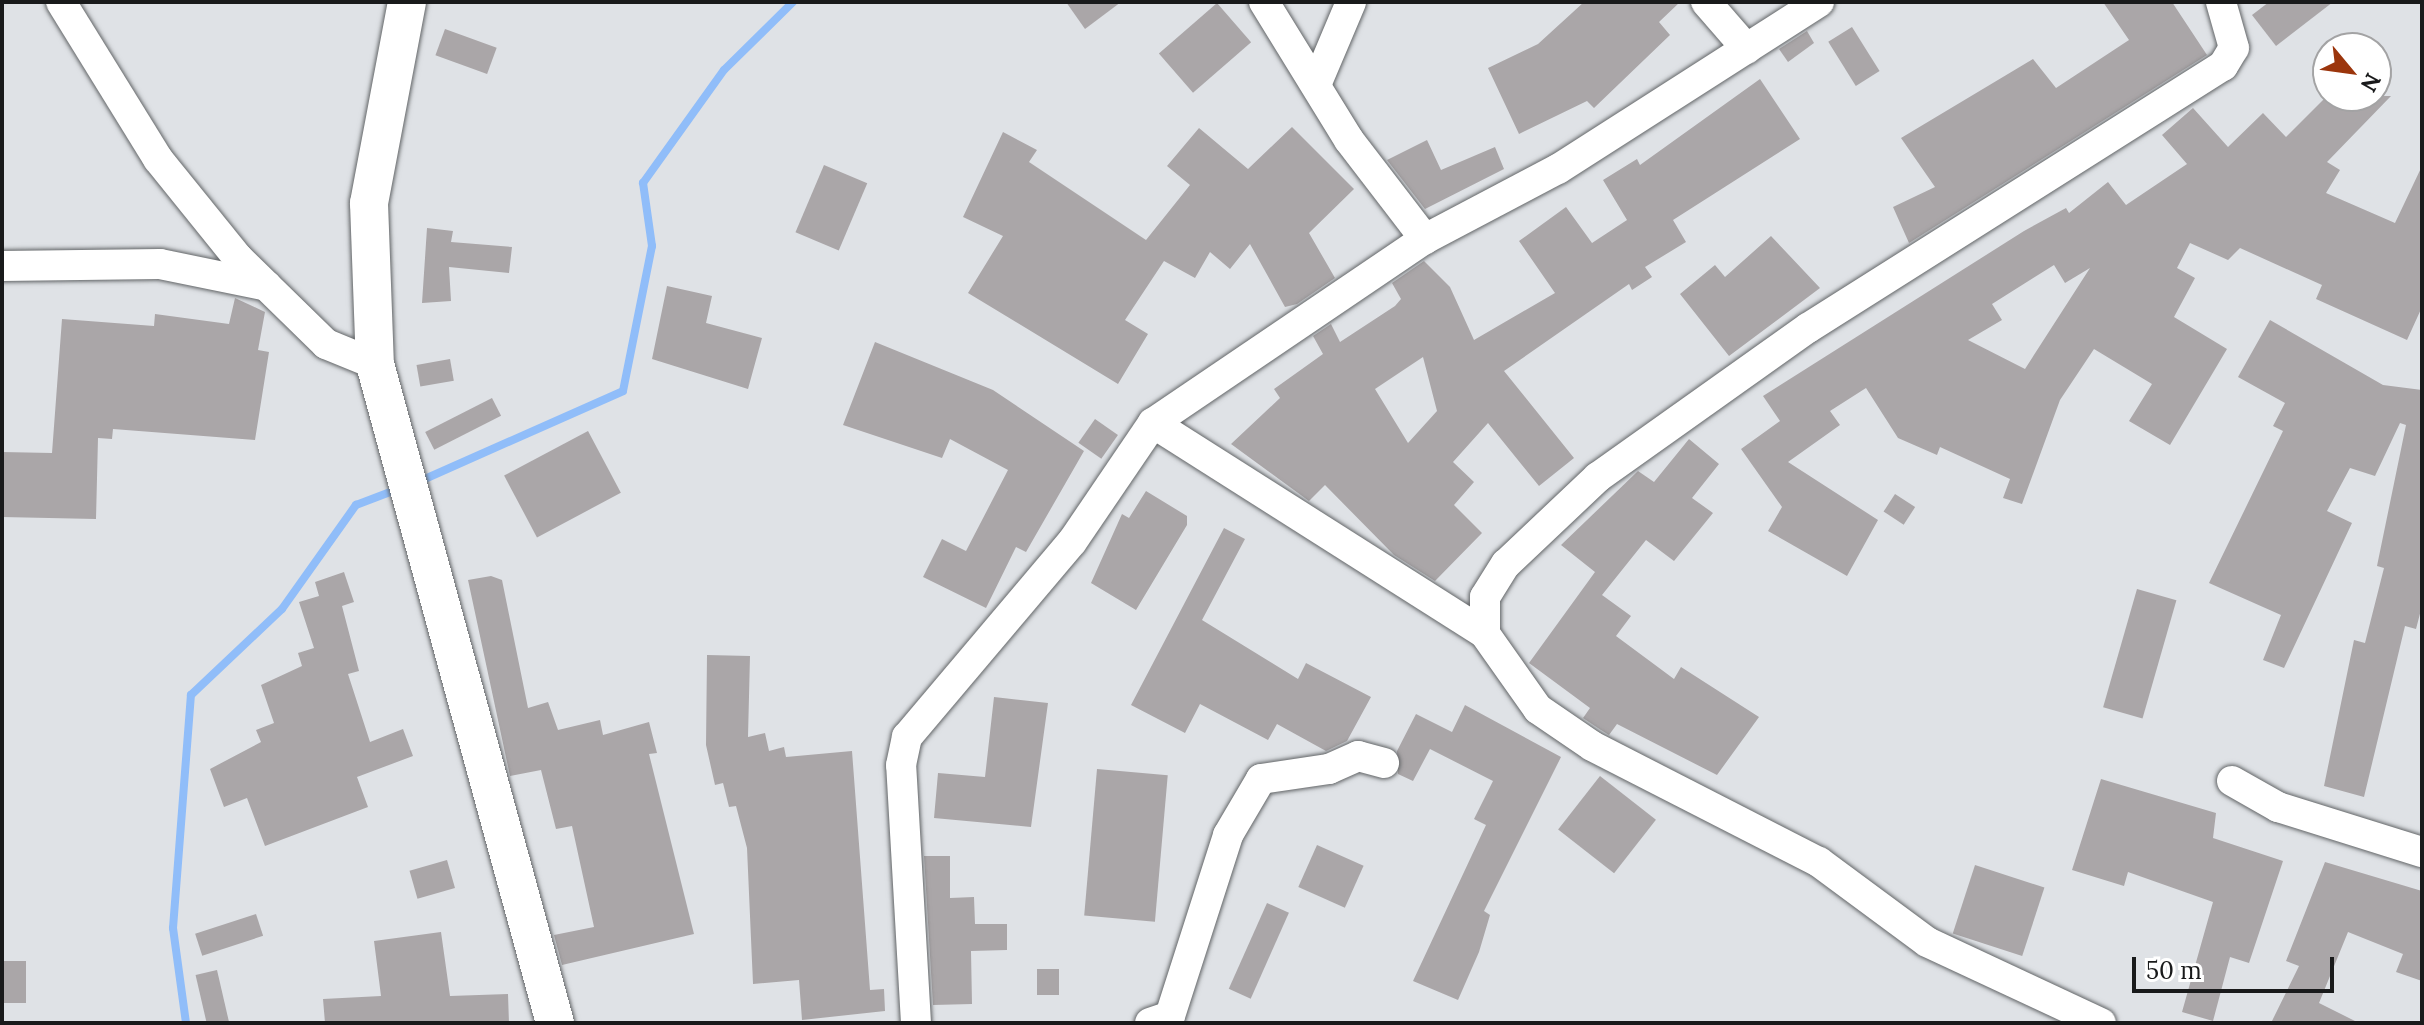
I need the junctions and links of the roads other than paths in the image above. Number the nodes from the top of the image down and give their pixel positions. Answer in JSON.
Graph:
{"nodes":[{"id":1,"x":61,"y":2,"type":"edge"},
{"id":2,"x":407,"y":2,"type":"edge"},
{"id":3,"x":1264,"y":2,"type":"edge"},
{"id":4,"x":1351,"y":2,"type":"edge"},
{"id":5,"x":1706,"y":2,"type":"edge"},
{"id":6,"x":1819,"y":2,"type":"edge"},
{"id":7,"x":2221,"y":2,"type":"edge"},
{"id":8,"x":1747,"y":49,"type":"junction"},
{"id":9,"x":1316,"y":85,"type":"junction"},
{"id":10,"x":1425,"y":239,"type":"junction"},
{"id":11,"x":2,"y":266,"type":"edge"},
{"id":12,"x":267,"y":286,"type":"junction"},
{"id":13,"x":375,"y":364,"type":"junction"},
{"id":14,"x":1153,"y":423,"type":"junction"},
{"id":15,"x":1485,"y":634,"type":"junction"},
{"id":16,"x":1384,"y":763,"type":"dead end"},
{"id":17,"x":2232,"y":781,"type":"dead end"},
{"id":18,"x":2422,"y":852,"type":"edge"},
{"id":19,"x":555,"y":1023,"type":"edge"},
{"id":20,"x":916,"y":1023,"type":"edge"},
{"id":21,"x":1150,"y":1023,"type":"edge"},
{"id":22,"x":2101,"y":1023,"type":"edge"}],
"edges":[{"from":1,"to":12,"type":"street"},
{"from":2,"to":13,"type":"main road"},
{"from":3,"to":9,"type":"street"},
{"from":4,"to":9,"type":"street"},
{"from":5,"to":8,"type":"street"},
{"from":6,"to":8,"type":"street"},
{"from":7,"to":15,"type":"street"},
{"from":8,"to":10,"type":"street"},
{"from":9,"to":10,"type":"street"},
{"from":10,"to":14,"type":"street"},
{"from":11,"to":12,"type":"street"},
{"from":12,"to":13,"type":"street"},
{"from":13,"to":19,"type":"main road"},
{"from":14,"to":15,"type":"street"},
{"from":14,"to":20,"type":"street"},
{"from":15,"to":22,"type":"street"},
{"from":16,"to":21,"type":"street"},
{"from":17,"to":18,"type":"street"}]}
